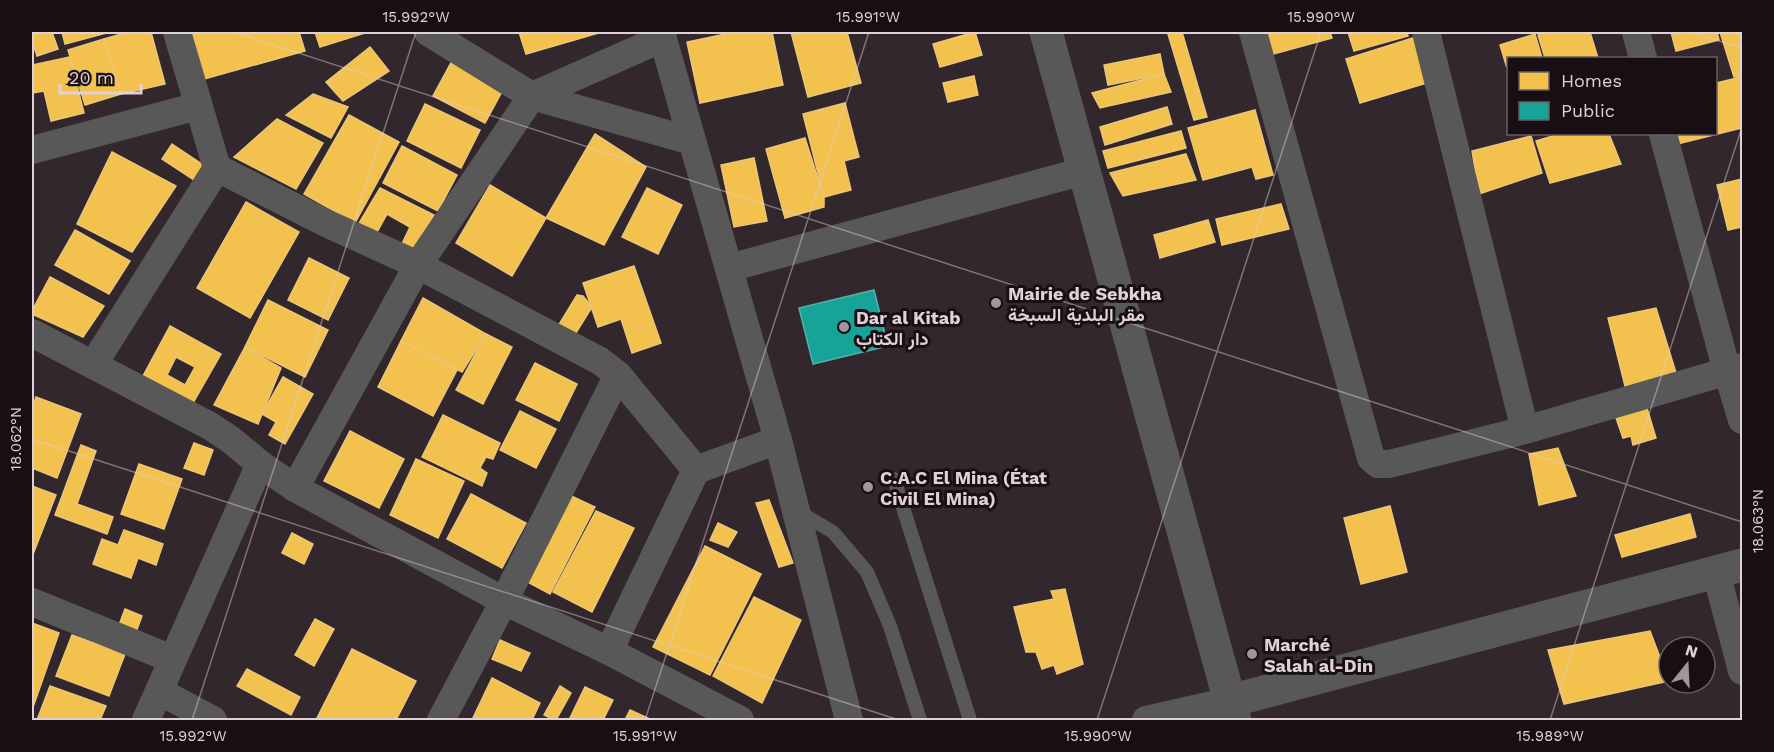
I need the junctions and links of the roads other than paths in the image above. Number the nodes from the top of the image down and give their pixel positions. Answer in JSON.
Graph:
{"nodes":[{"id":1,"x":177,"y":32,"type":"edge"},
{"id":2,"x":428,"y":32,"type":"edge"},
{"id":3,"x":1046,"y":32,"type":"edge"},
{"id":4,"x":1253,"y":32,"type":"edge"},
{"id":5,"x":1426,"y":32,"type":"edge"},
{"id":6,"x":1636,"y":32,"type":"edge"},
{"id":7,"x":662,"y":35,"type":"edge"},
{"id":8,"x":1643,"y":57,"type":"edge"},
{"id":9,"x":532,"y":96,"type":"junction"},
{"id":10,"x":198,"y":106,"type":"junction"},
{"id":11,"x":1663,"y":135,"type":"edge"},
{"id":12,"x":692,"y":141,"type":"junction"},
{"id":13,"x":32,"y":150,"type":"edge"},
{"id":14,"x":217,"y":168,"type":"junction"},
{"id":15,"x":1084,"y":171,"type":"junction"},
{"id":16,"x":418,"y":265,"type":"junction"},
{"id":17,"x":729,"y":268,"type":"junction"},
{"id":18,"x":32,"y":333,"type":"edge"},
{"id":19,"x":93,"y":365,"type":"junction"},
{"id":20,"x":1735,"y":369,"type":"edge"},
{"id":21,"x":618,"y":375,"type":"junction"},
{"id":22,"x":1743,"y":420,"type":"edge"},
{"id":23,"x":1524,"y":430,"type":"junction"},
{"id":24,"x":778,"y":440,"type":"junction"},
{"id":25,"x":260,"y":464,"type":"junction"},
{"id":26,"x":696,"y":470,"type":"junction"},
{"id":27,"x":894,"y":479,"type":"dead end"},
{"id":28,"x":295,"y":488,"type":"junction"},
{"id":29,"x":796,"y":510,"type":"junction"},
{"id":30,"x":1729,"y":569,"type":"edge"},
{"id":31,"x":504,"y":601,"type":"junction"},
{"id":32,"x":32,"y":602,"type":"edge"},
{"id":33,"x":609,"y":651,"type":"junction"},
{"id":34,"x":172,"y":659,"type":"junction"},
{"id":35,"x":1743,"y":671,"type":"edge"},
{"id":36,"x":159,"y":691,"type":"junction"},
{"id":37,"x":1233,"y":711,"type":"edge"},
{"id":38,"x":146,"y":720,"type":"edge"},
{"id":39,"x":213,"y":720,"type":"edge"},
{"id":40,"x":441,"y":720,"type":"edge"},
{"id":41,"x":740,"y":720,"type":"edge"},
{"id":42,"x":849,"y":720,"type":"edge"},
{"id":43,"x":920,"y":720,"type":"edge"},
{"id":44,"x":970,"y":720,"type":"edge"},
{"id":45,"x":1146,"y":720,"type":"edge"}],
"edges":[{"from":1,"to":10,"type":"street"},
{"from":2,"to":9,"type":"street"},
{"from":3,"to":15,"type":"street"},
{"from":4,"to":23,"type":"street"},
{"from":5,"to":23,"type":"street"},
{"from":6,"to":8,"type":"street"},
{"from":7,"to":9,"type":"street"},
{"from":7,"to":12,"type":"street"},
{"from":9,"to":12,"type":"street"},
{"from":9,"to":16,"type":"street"},
{"from":10,"to":13,"type":"street"},
{"from":10,"to":14,"type":"street"},
{"from":11,"to":20,"type":"street"},
{"from":12,"to":17,"type":"street"},
{"from":14,"to":16,"type":"street"},
{"from":14,"to":19,"type":"street"},
{"from":15,"to":17,"type":"street"},
{"from":15,"to":37,"type":"street"},
{"from":16,"to":21,"type":"street"},
{"from":16,"to":28,"type":"street"},
{"from":17,"to":24,"type":"street"},
{"from":18,"to":19,"type":"street"},
{"from":19,"to":25,"type":"street"},
{"from":20,"to":22,"type":"street"},
{"from":20,"to":23,"type":"street"},
{"from":21,"to":26,"type":"street"},
{"from":21,"to":31,"type":"street"},
{"from":24,"to":26,"type":"street"},
{"from":24,"to":29,"type":"street"},
{"from":25,"to":28,"type":"street"},
{"from":25,"to":34,"type":"street"},
{"from":26,"to":33,"type":"street"},
{"from":27,"to":44,"type":"lane"},
{"from":28,"to":31,"type":"street"},
{"from":29,"to":42,"type":"street"},
{"from":29,"to":43,"type":"lane"},
{"from":30,"to":35,"type":"street"},
{"from":30,"to":37,"type":"street"},
{"from":31,"to":33,"type":"street"},
{"from":31,"to":40,"type":"street"},
{"from":32,"to":34,"type":"street"},
{"from":33,"to":41,"type":"street"},
{"from":34,"to":36,"type":"street"},
{"from":36,"to":38,"type":"street"},
{"from":36,"to":39,"type":"street"},
{"from":37,"to":45,"type":"street"}]}
